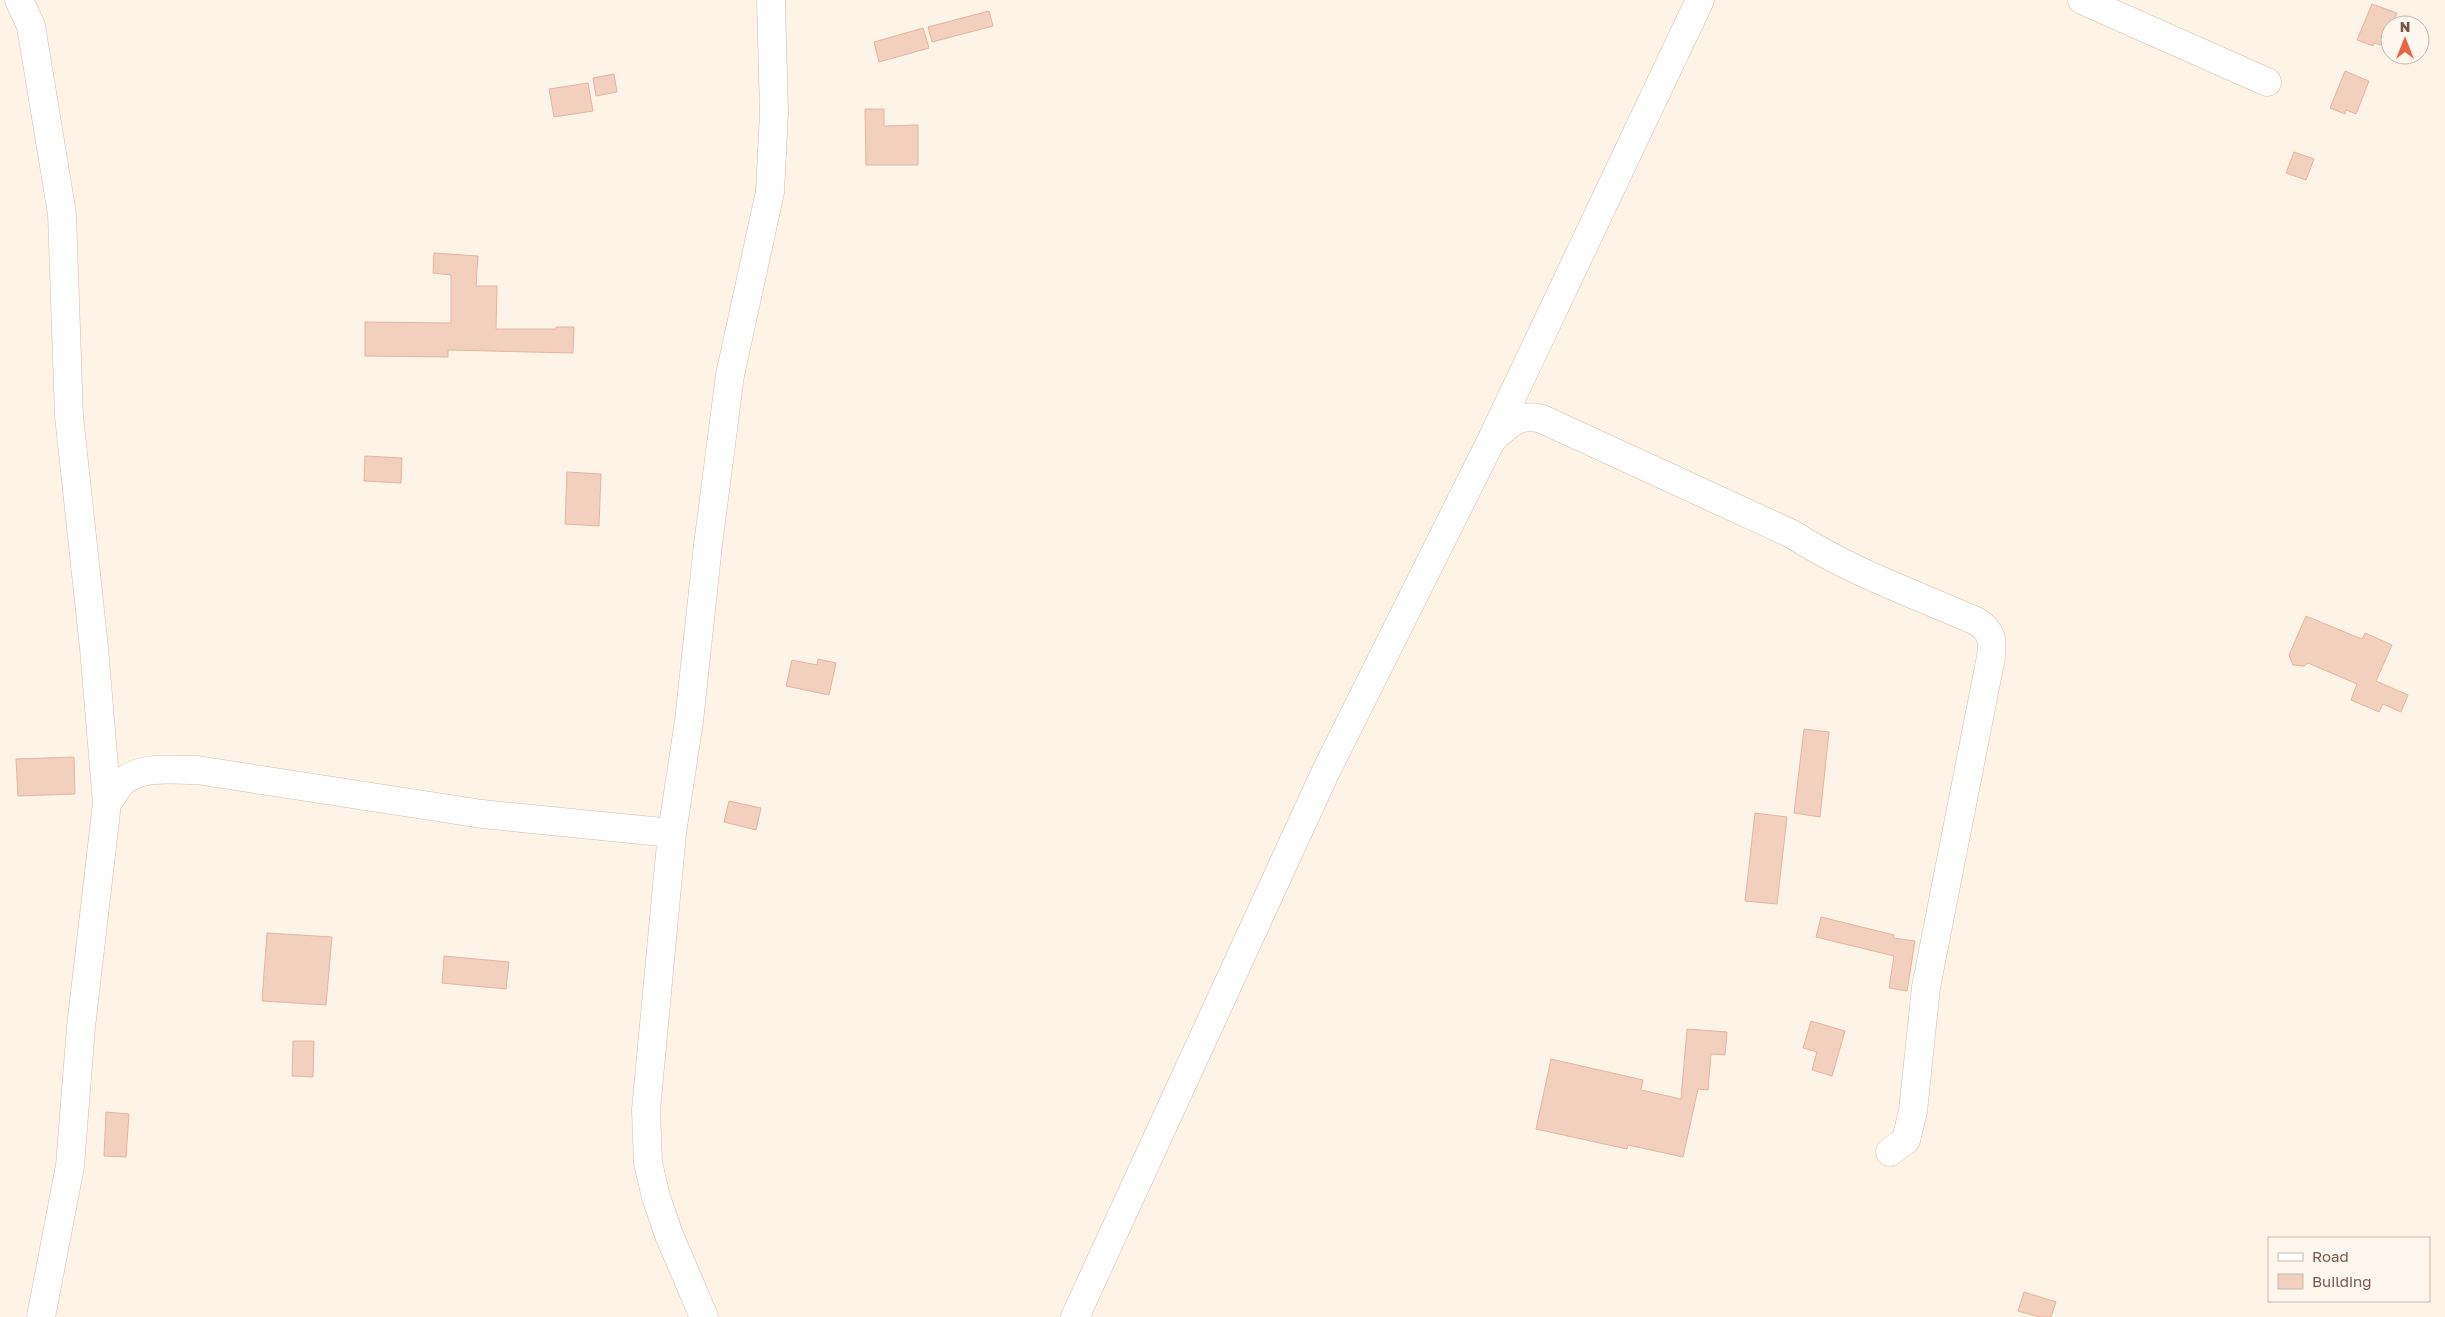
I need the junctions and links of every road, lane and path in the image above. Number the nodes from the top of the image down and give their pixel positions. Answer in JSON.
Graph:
{"nodes":[{"id":1,"x":19,"y":0,"type":"edge"},
{"id":2,"x":771,"y":0,"type":"edge"},
{"id":3,"x":1700,"y":0,"type":"edge"},
{"id":4,"x":2082,"y":0,"type":"edge"},
{"id":5,"x":2267,"y":82,"type":"dead end"},
{"id":6,"x":1492,"y":439,"type":"junction"},
{"id":7,"x":107,"y":803,"type":"junction"},
{"id":8,"x":672,"y":833,"type":"junction"},
{"id":9,"x":1890,"y":1152,"type":"dead end"},
{"id":10,"x":41,"y":1317,"type":"edge"},
{"id":11,"x":704,"y":1317,"type":"edge"},
{"id":12,"x":1075,"y":1317,"type":"edge"}],
"edges":[{"from":1,"to":7,"type":"street"},
{"from":2,"to":8,"type":"street"},
{"from":3,"to":6,"type":"street"},
{"from":4,"to":5,"type":"street"},
{"from":6,"to":9,"type":"street"},
{"from":6,"to":12,"type":"street"},
{"from":7,"to":8,"type":"street"},
{"from":7,"to":10,"type":"street"},
{"from":8,"to":11,"type":"street"}]}
